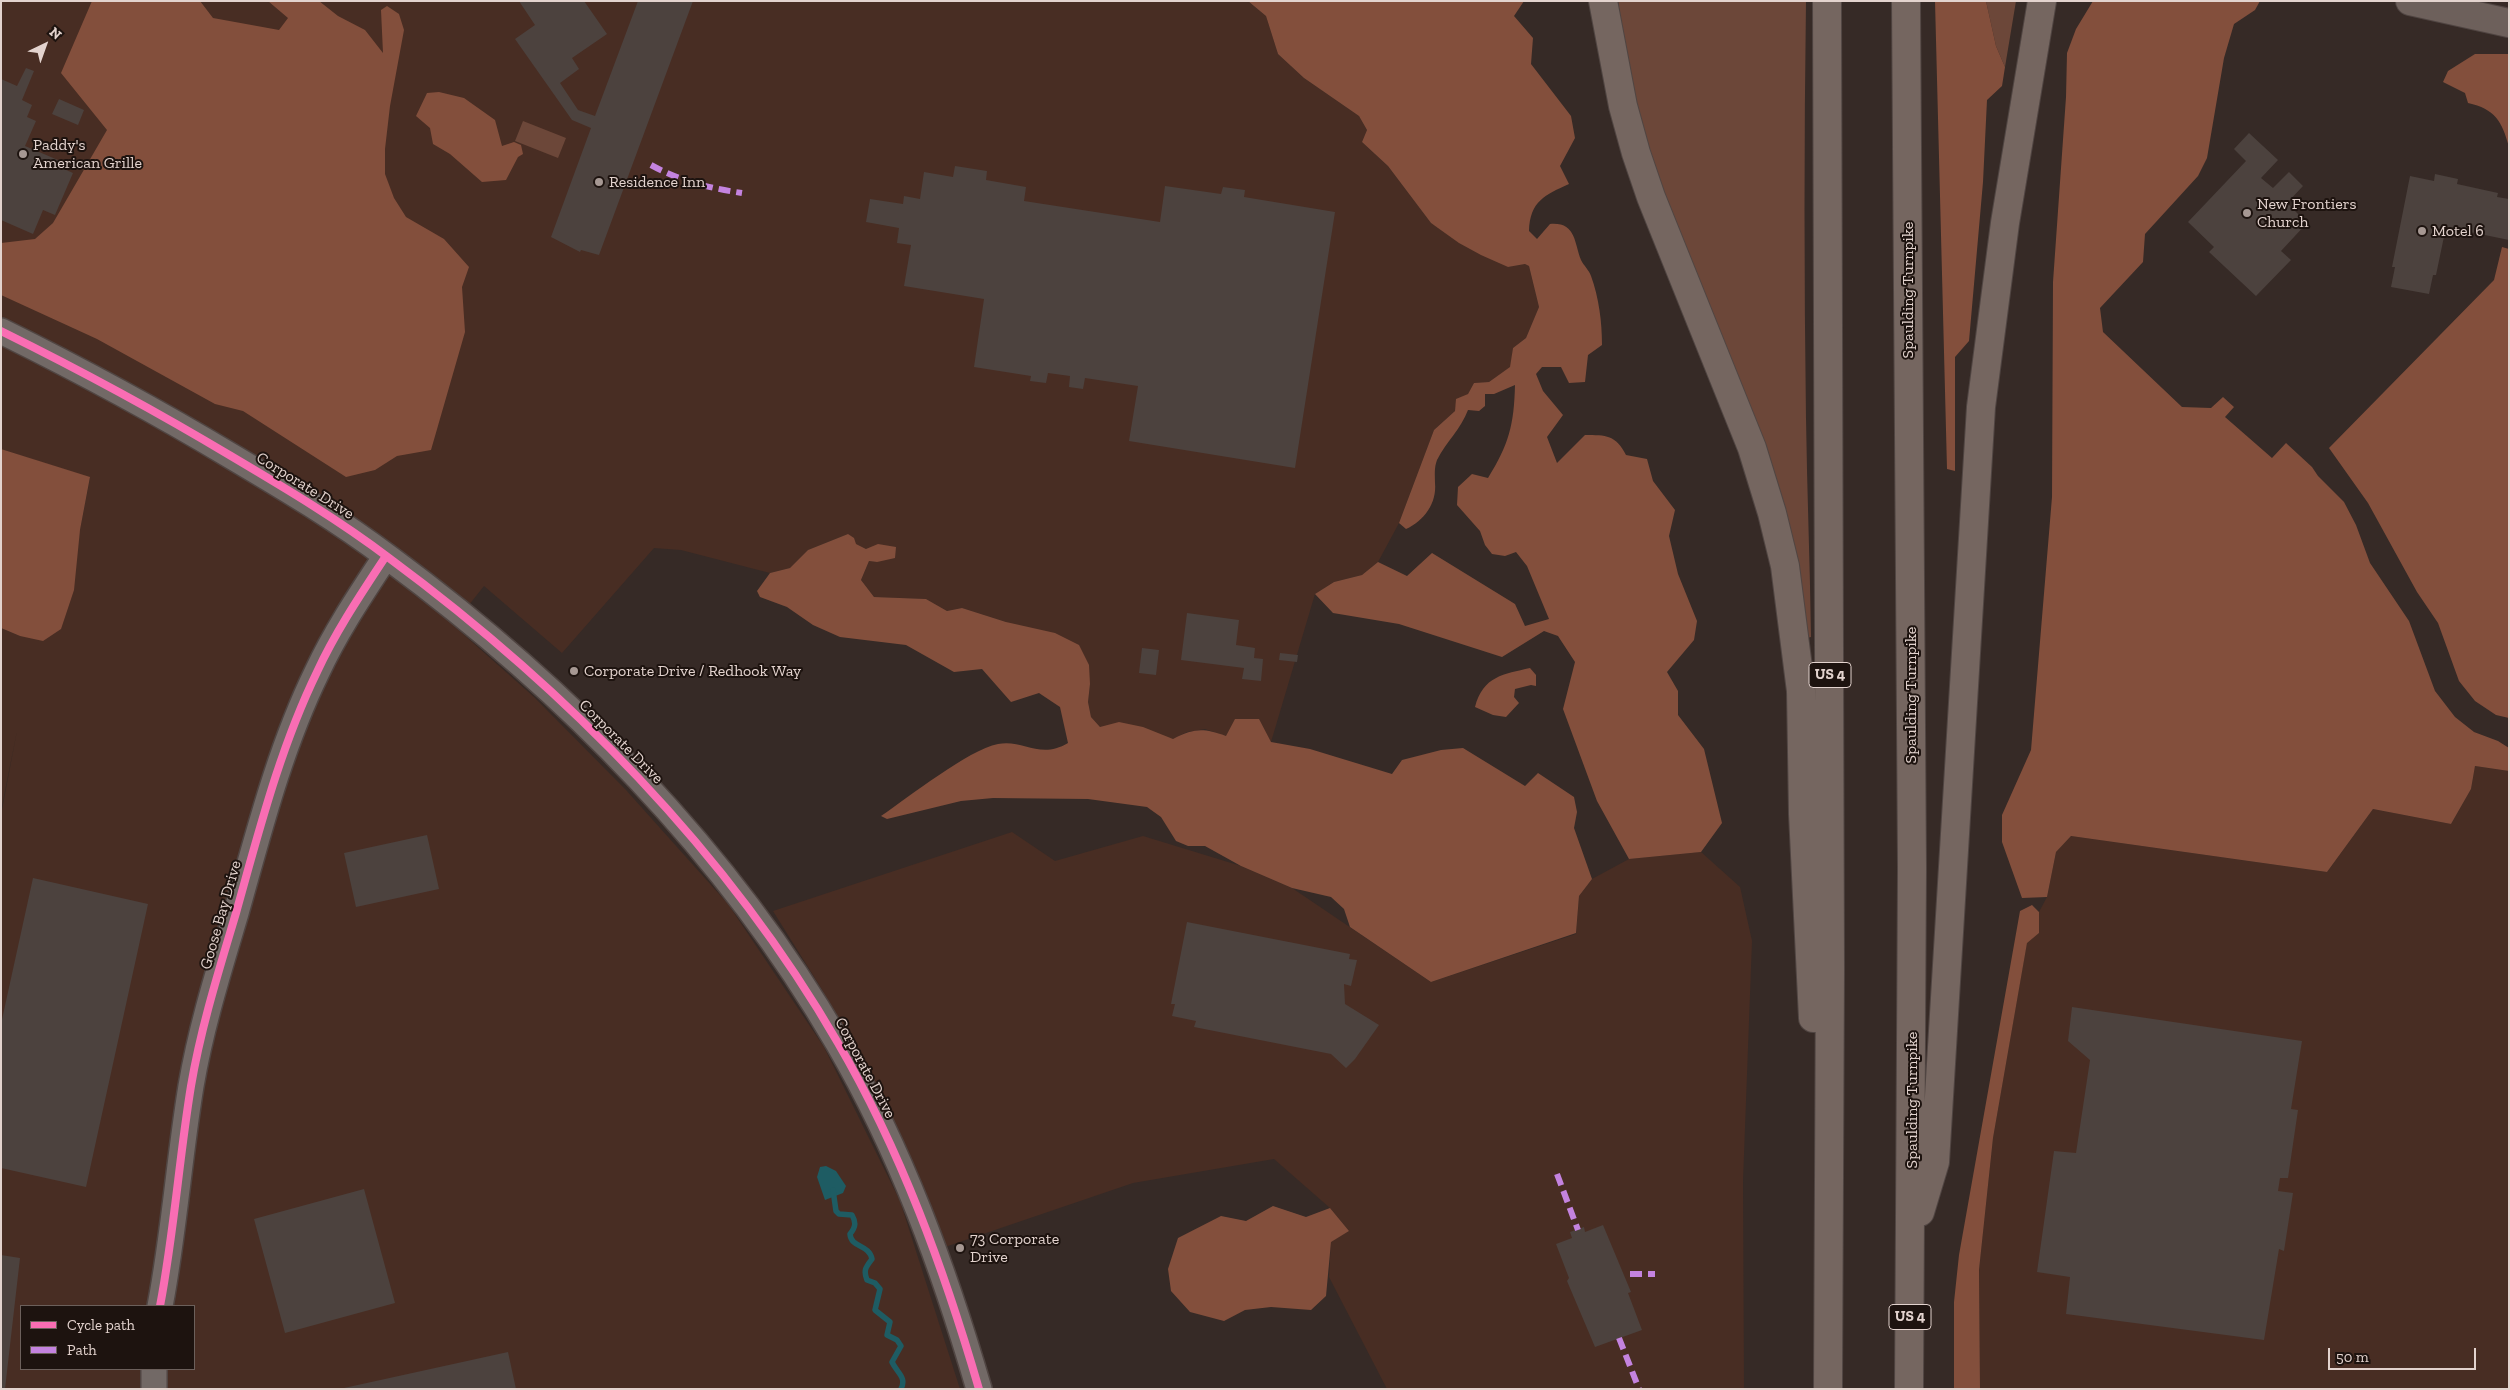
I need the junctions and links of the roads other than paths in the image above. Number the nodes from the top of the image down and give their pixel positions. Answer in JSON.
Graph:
{"nodes":[{"id":1,"x":1603,"y":1,"type":"edge"},
{"id":2,"x":1827,"y":1,"type":"edge"},
{"id":3,"x":1906,"y":1,"type":"edge"},
{"id":4,"x":2042,"y":1,"type":"edge"},
{"id":5,"x":2410,"y":1,"type":"edge"},
{"id":6,"x":2509,"y":23,"type":"edge"},
{"id":7,"x":1,"y":331,"type":"edge"},
{"id":8,"x":386,"y":556,"type":"junction"},
{"id":9,"x":1911,"y":1245,"type":"junction"},
{"id":10,"x":160,"y":1305,"type":"edge"},
{"id":11,"x":1828,"y":1350,"type":"junction"},
{"id":12,"x":154,"y":1370,"type":"edge"},
{"id":13,"x":154,"y":1389,"type":"edge"},
{"id":14,"x":979,"y":1389,"type":"edge"},
{"id":15,"x":1828,"y":1389,"type":"edge"},
{"id":16,"x":1909,"y":1389,"type":"edge"}],
"edges":[{"from":1,"to":11,"type":"highway"},
{"from":2,"to":11,"type":"highway","number":"US 4"},
{"from":3,"to":9,"type":"highway","name":"Spaulding Turnpike","number":"US 4"},
{"from":4,"to":9,"type":"highway"},
{"from":5,"to":6,"type":"main road"},
{"from":7,"to":8,"type":"street","name":"Corporate Drive"},
{"from":8,"to":10,"type":"street","name":"Goose Bay Drive"},
{"from":8,"to":14,"type":"street","name":"Corporate Drive"},
{"from":9,"to":16,"type":"highway","name":"Spaulding Turnpike","number":"US 4"},
{"from":11,"to":15,"type":"highway","number":"US 4"},
{"from":12,"to":13,"type":"street"}]}
